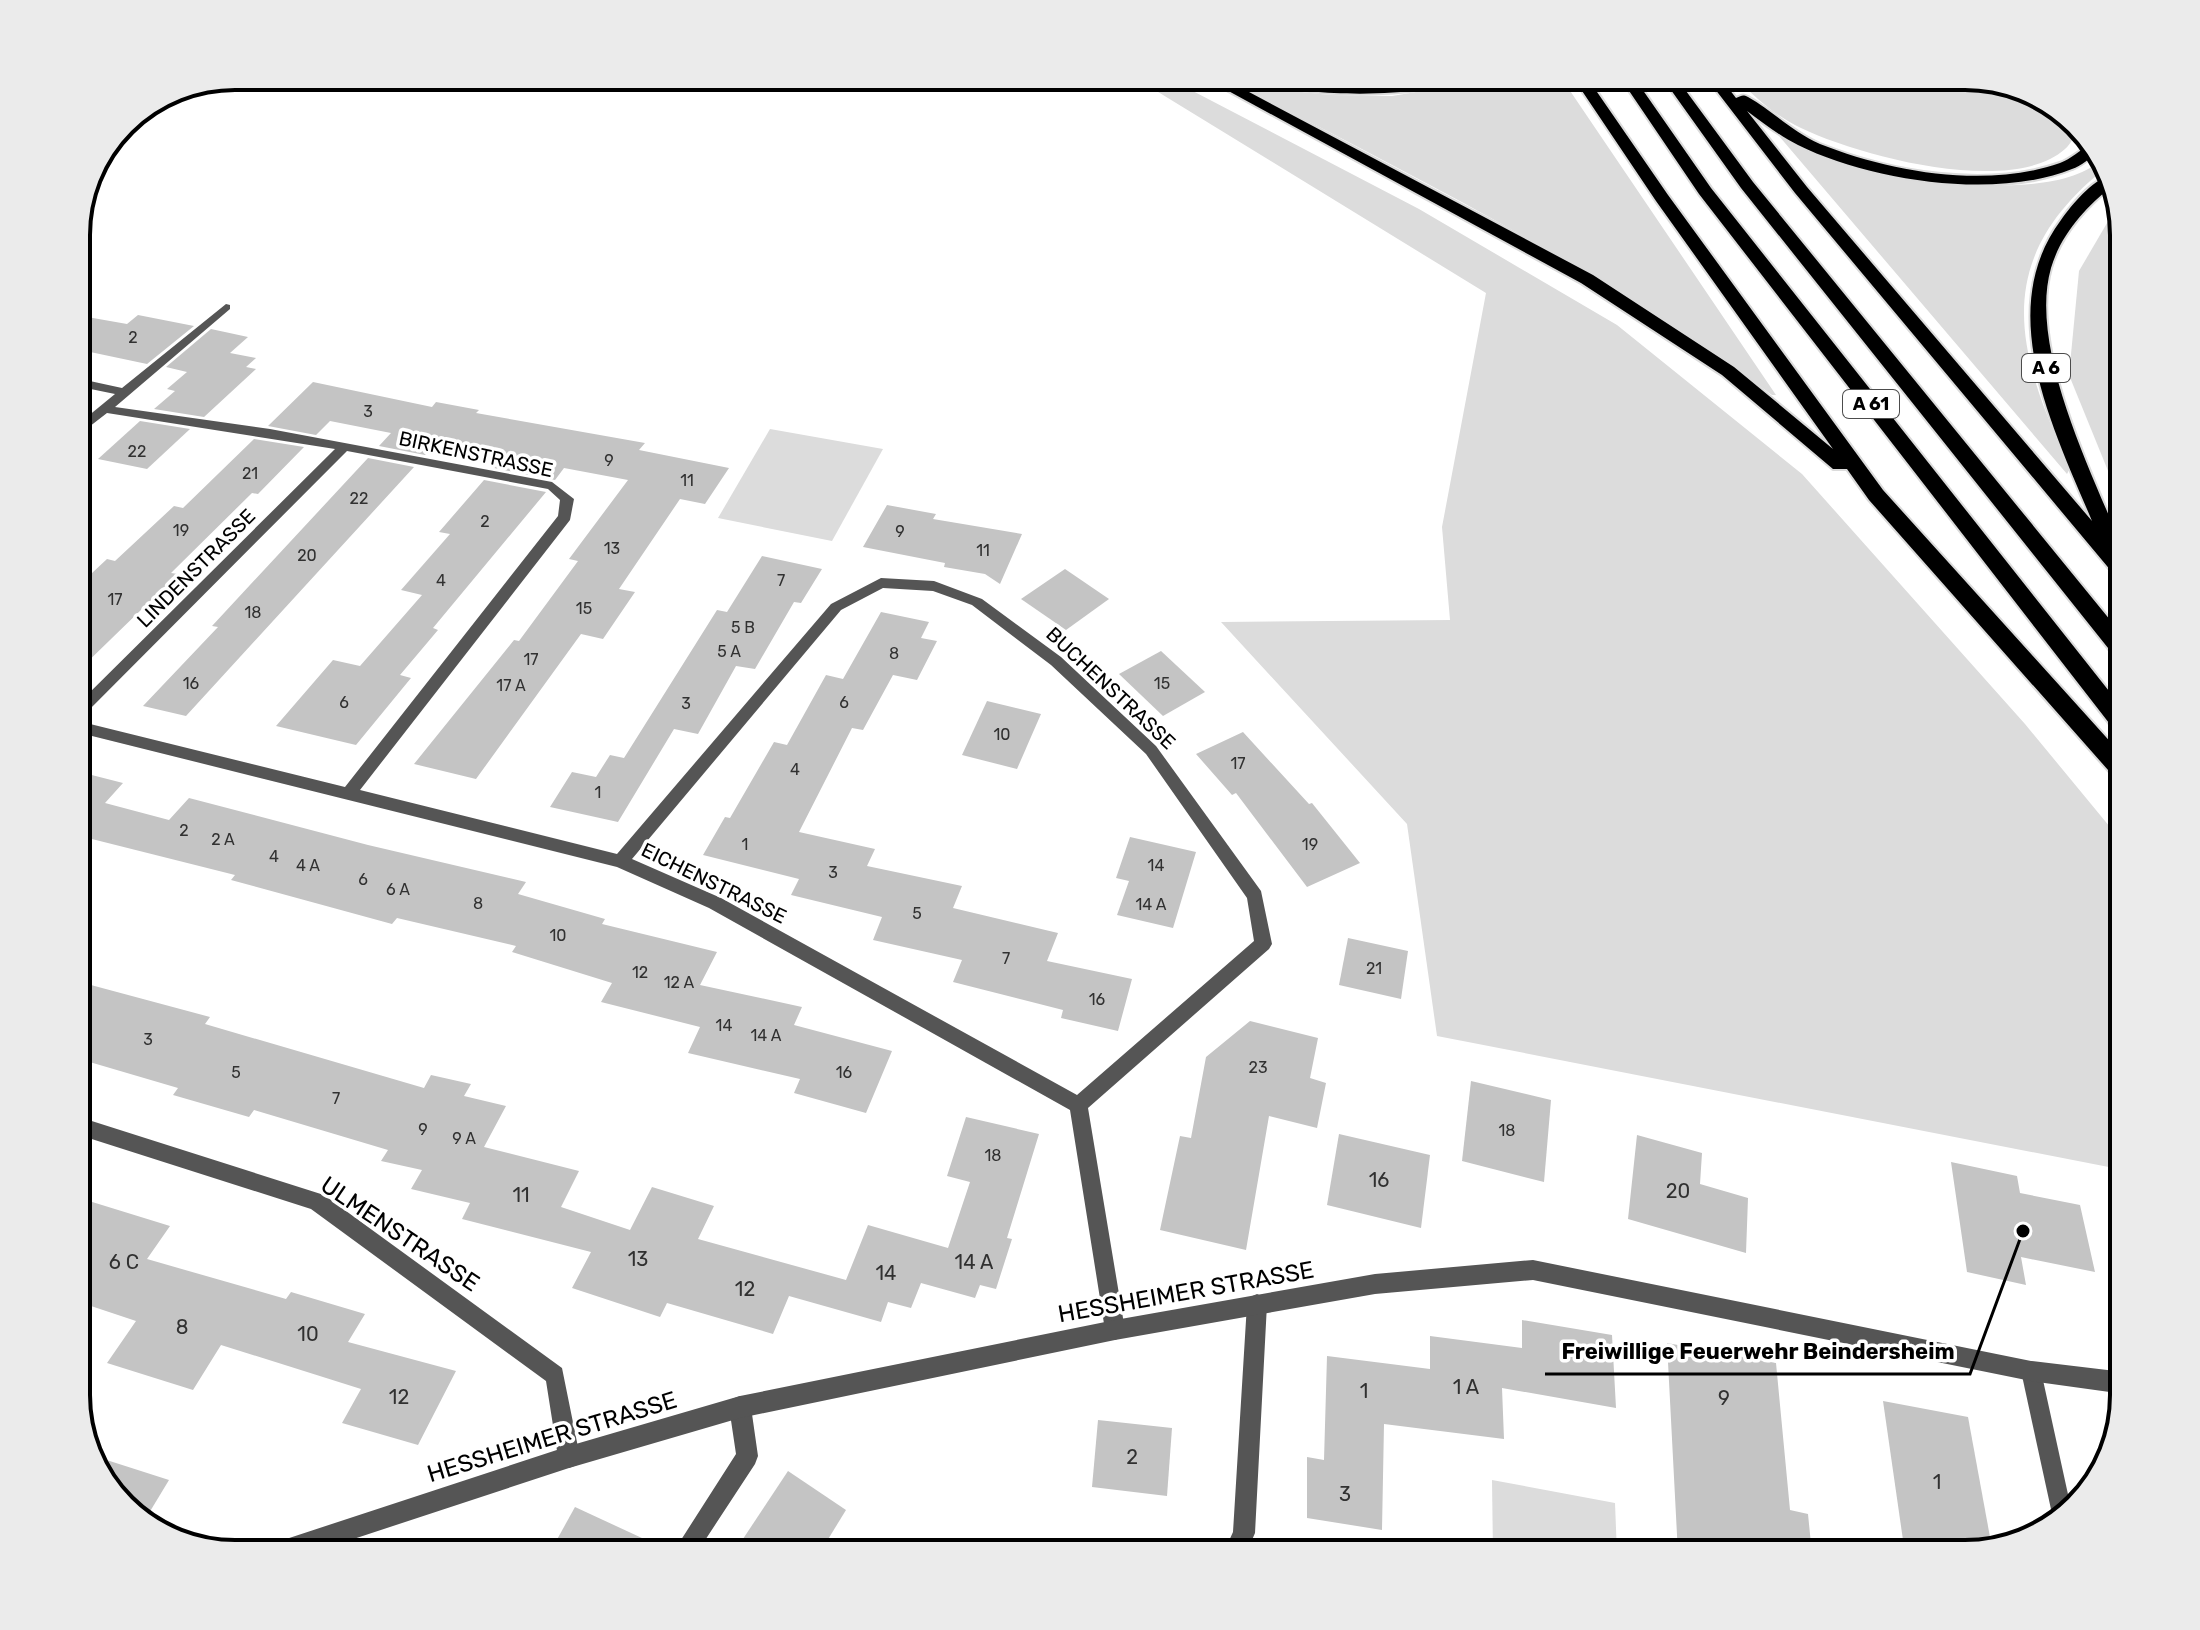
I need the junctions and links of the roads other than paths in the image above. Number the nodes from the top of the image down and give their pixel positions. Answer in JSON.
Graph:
{"nodes":[{"id":1,"x":1234,"y":90,"type":"edge"},
{"id":2,"x":1589,"y":90,"type":"edge"},
{"id":3,"x":1636,"y":90,"type":"edge"},
{"id":4,"x":1678,"y":90,"type":"edge"},
{"id":5,"x":1723,"y":90,"type":"edge"},
{"id":6,"x":1730,"y":90,"type":"edge"},
{"id":7,"x":2086,"y":154,"type":"edge"},
{"id":8,"x":2102,"y":188,"type":"edge"},
{"id":9,"x":226,"y":307,"type":"dead end"},
{"id":10,"x":90,"y":385,"type":"edge"},
{"id":11,"x":125,"y":392,"type":"junction"},
{"id":12,"x":105,"y":409,"type":"junction"},
{"id":13,"x":90,"y":421,"type":"edge"},
{"id":14,"x":344,"y":447,"type":"junction"},
{"id":15,"x":1876,"y":495,"type":"junction"},
{"id":16,"x":2110,"y":537,"type":"edge"},
{"id":17,"x":2110,"y":556,"type":"edge"},
{"id":18,"x":2110,"y":635,"type":"edge"},
{"id":19,"x":90,"y":702,"type":"edge"},
{"id":20,"x":2110,"y":708,"type":"edge"},
{"id":21,"x":90,"y":729,"type":"edge"},
{"id":22,"x":2110,"y":757,"type":"edge"},
{"id":23,"x":349,"y":793,"type":"junction"},
{"id":24,"x":620,"y":861,"type":"junction"},
{"id":25,"x":1078,"y":1105,"type":"junction"},
{"id":26,"x":90,"y":1129,"type":"edge"},
{"id":27,"x":1257,"y":1304,"type":"junction"},
{"id":28,"x":1115,"y":1330,"type":"junction"},
{"id":29,"x":2031,"y":1371,"type":"junction"},
{"id":30,"x":2110,"y":1381,"type":"edge"},
{"id":31,"x":740,"y":1407,"type":"junction"},
{"id":32,"x":569,"y":1457,"type":"junction"},
{"id":33,"x":2060,"y":1505,"type":"edge"},
{"id":34,"x":317,"y":1540,"type":"edge"},
{"id":35,"x":692,"y":1540,"type":"edge"},
{"id":36,"x":1241,"y":1540,"type":"edge"}],
"edges":[{"from":1,"to":15,"type":"highway","number":"A 61"},
{"from":2,"to":15,"type":"highway","number":"A 61"},
{"from":3,"to":20,"type":"highway","number":"A 61"},
{"from":4,"to":18,"type":"highway","number":"A 61"},
{"from":5,"to":17,"type":"highway"},
{"from":6,"to":7,"type":"highway"},
{"from":8,"to":16,"type":"highway","number":"A 6"},
{"from":9,"to":11,"type":"street"},
{"from":10,"to":11,"type":"street"},
{"from":11,"to":12,"type":"street"},
{"from":12,"to":13,"type":"street"},
{"from":12,"to":14,"type":"street","name":"BIRKENSTRASSE"},
{"from":14,"to":19,"type":"street","name":"LINDENSTRASSE"},
{"from":14,"to":23,"type":"street","name":"BIRKENSTRASSE"},
{"from":15,"to":22,"type":"highway","number":"A 61"},
{"from":21,"to":23,"type":"street","name":"EICHENSTRASSE"},
{"from":23,"to":24,"type":"street","name":"EICHENSTRASSE"},
{"from":24,"to":25,"type":"street","name":"EICHENSTRASSE"},
{"from":24,"to":25,"type":"street","name":"BUCHENSTRASSE"},
{"from":25,"to":28,"type":"street"},
{"from":26,"to":32,"type":"street","name":"ULMENSTRASSE"},
{"from":27,"to":28,"type":"street","name":"HESSHEIMER STRASSE"},
{"from":27,"to":29,"type":"street","name":"HESSHEIMER STRASSE"},
{"from":27,"to":36,"type":"street"},
{"from":28,"to":31,"type":"street","name":"HESSHEIMER STRASSE"},
{"from":29,"to":30,"type":"street","name":"HESSHEIMER STRASSE"},
{"from":29,"to":33,"type":"street"},
{"from":31,"to":32,"type":"street","name":"HESSHEIMER STRASSE"},
{"from":31,"to":35,"type":"street"},
{"from":32,"to":34,"type":"street","name":"HESSHEIMER STRASSE"}]}
